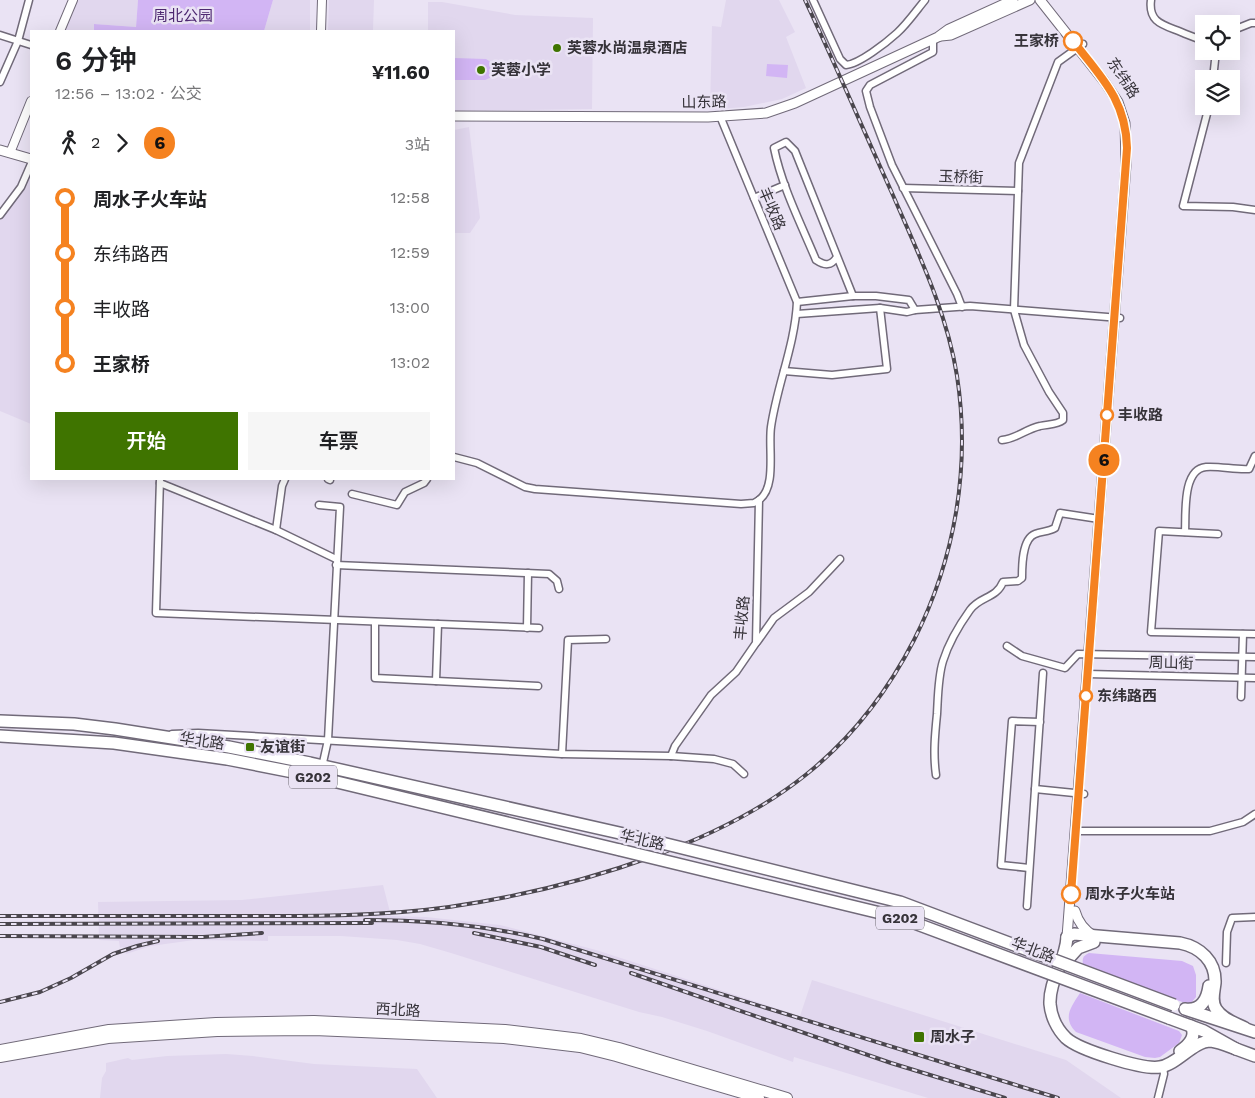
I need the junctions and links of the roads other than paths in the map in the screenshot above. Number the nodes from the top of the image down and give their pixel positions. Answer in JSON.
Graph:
{"nodes":[{"id":1,"x":29,"y":0,"type":"edge"},
{"id":2,"x":72,"y":0,"type":"edge"},
{"id":3,"x":322,"y":0,"type":"edge"},
{"id":4,"x":813,"y":0,"type":"edge"},
{"id":5,"x":925,"y":0,"type":"edge"},
{"id":6,"x":1013,"y":0,"type":"edge"},
{"id":7,"x":1030,"y":0,"type":"edge"},
{"id":8,"x":1040,"y":0,"type":"edge"},
{"id":9,"x":1048,"y":0,"type":"edge"},
{"id":10,"x":1150,"y":0,"type":"edge"},
{"id":11,"x":1255,"y":23,"type":"edge"},
{"id":12,"x":1240,"y":27,"type":"edge"},
{"id":13,"x":60,"y":30,"type":"edge"},
{"id":14,"x":321,"y":30,"type":"edge"},
{"id":15,"x":0,"y":35,"type":"edge"},
{"id":16,"x":1195,"y":37,"type":"edge"},
{"id":17,"x":936,"y":38,"type":"junction"},
{"id":18,"x":18,"y":40,"type":"junction"},
{"id":19,"x":30,"y":45,"type":"edge"},
{"id":20,"x":1080,"y":46,"type":"junction"},
{"id":21,"x":0,"y":82,"type":"edge"},
{"id":22,"x":30,"y":103,"type":"edge"},
{"id":23,"x":1207,"y":115,"type":"edge"},
{"id":24,"x":455,"y":116,"type":"edge"},
{"id":25,"x":720,"y":116,"type":"junction"},
{"id":26,"x":0,"y":150,"type":"edge"},
{"id":27,"x":10,"y":153,"type":"junction"},
{"id":28,"x":30,"y":159,"type":"edge"},
{"id":29,"x":30,"y":166,"type":"edge"},
{"id":30,"x":785,"y":185,"type":"junction"},
{"id":31,"x":903,"y":188,"type":"junction"},
{"id":32,"x":1018,"y":191,"type":"junction"},
{"id":33,"x":754,"y":198,"type":"junction"},
{"id":34,"x":1255,"y":210,"type":"edge"},
{"id":35,"x":0,"y":215,"type":"edge"},
{"id":36,"x":837,"y":257,"type":"junction"},
{"id":37,"x":852,"y":296,"type":"junction"},
{"id":38,"x":797,"y":302,"type":"junction"},
{"id":39,"x":962,"y":307,"type":"junction"},
{"id":40,"x":880,"y":308,"type":"junction"},
{"id":41,"x":915,"y":310,"type":"junction"},
{"id":42,"x":1014,"y":310,"type":"junction"},
{"id":43,"x":796,"y":314,"type":"junction"},
{"id":44,"x":1117,"y":318,"type":"junction"},
{"id":45,"x":784,"y":372,"type":"junction"},
{"id":46,"x":1002,"y":440,"type":"dead end"},
{"id":47,"x":1255,"y":456,"type":"edge"},
{"id":48,"x":455,"y":457,"type":"edge"},
{"id":49,"x":285,"y":480,"type":"edge"},
{"id":50,"x":426,"y":480,"type":"edge"},
{"id":51,"x":160,"y":481,"type":"edge"},
{"id":52,"x":352,"y":494,"type":"dead end"},
{"id":53,"x":758,"y":500,"type":"junction"},
{"id":54,"x":319,"y":505,"type":"dead end"},
{"id":55,"x":1099,"y":520,"type":"junction"},
{"id":56,"x":276,"y":530,"type":"junction"},
{"id":57,"x":1185,"y":532,"type":"junction"},
{"id":58,"x":1218,"y":534,"type":"dead end"},
{"id":59,"x":840,"y":559,"type":"dead end"},
{"id":60,"x":336,"y":562,"type":"junction"},
{"id":61,"x":528,"y":573,"type":"junction"},
{"id":62,"x":559,"y":589,"type":"dead end"},
{"id":63,"x":334,"y":621,"type":"junction"},
{"id":64,"x":375,"y":622,"type":"junction"},
{"id":65,"x":438,"y":624,"type":"junction"},
{"id":66,"x":526,"y":628,"type":"junction"},
{"id":67,"x":539,"y":628,"type":"dead end"},
{"id":68,"x":1243,"y":634,"type":"junction"},
{"id":69,"x":1255,"y":634,"type":"edge"},
{"id":70,"x":606,"y":639,"type":"dead end"},
{"id":71,"x":756,"y":643,"type":"junction"},
{"id":72,"x":1007,"y":646,"type":"dead end"},
{"id":73,"x":1092,"y":654,"type":"junction"},
{"id":74,"x":1242,"y":657,"type":"junction"},
{"id":75,"x":1255,"y":657,"type":"edge"},
{"id":76,"x":1043,"y":673,"type":"dead end"},
{"id":77,"x":1090,"y":674,"type":"junction"},
{"id":78,"x":1242,"y":677,"type":"junction"},
{"id":79,"x":1255,"y":678,"type":"edge"},
{"id":80,"x":436,"y":681,"type":"junction"},
{"id":81,"x":538,"y":686,"type":"dead end"},
{"id":82,"x":1241,"y":697,"type":"dead end"},
{"id":83,"x":0,"y":722,"type":"edge"},
{"id":84,"x":1040,"y":722,"type":"junction"},
{"id":85,"x":0,"y":736,"type":"edge"},
{"id":86,"x":160,"y":736,"type":"junction"},
{"id":87,"x":328,"y":740,"type":"junction"},
{"id":88,"x":562,"y":754,"type":"junction"},
{"id":89,"x":672,"y":756,"type":"junction"},
{"id":90,"x":323,"y":766,"type":"junction"},
{"id":91,"x":744,"y":774,"type":"dead end"},
{"id":92,"x":936,"y":775,"type":"dead end"},
{"id":93,"x":320,"y":778,"type":"junction"},
{"id":94,"x":1035,"y":789,"type":"junction"},
{"id":95,"x":1081,"y":793,"type":"junction"},
{"id":96,"x":1255,"y":814,"type":"edge"},
{"id":97,"x":1079,"y":831,"type":"junction"},
{"id":98,"x":1029,"y":868,"type":"junction"},
{"id":99,"x":1027,"y":906,"type":"dead end"},
{"id":100,"x":1076,"y":911,"type":"junction"},
{"id":101,"x":1255,"y":917,"type":"edge"},
{"id":102,"x":1072,"y":937,"type":"junction"},
{"id":103,"x":1094,"y":939,"type":"junction"},
{"id":104,"x":1069,"y":958,"type":"junction"},
{"id":105,"x":1226,"y":963,"type":"dead end"},
{"id":106,"x":1180,"y":1007,"type":"junction"},
{"id":107,"x":1191,"y":1026,"type":"junction"},
{"id":108,"x":1250,"y":1030,"type":"edge"},
{"id":109,"x":1236,"y":1049,"type":"junction"},
{"id":110,"x":0,"y":1050,"type":"edge"},
{"id":111,"x":1255,"y":1056,"type":"edge"},
{"id":112,"x":0,"y":1057,"type":"edge"},
{"id":113,"x":1163,"y":1067,"type":"junction"},
{"id":114,"x":759,"y":1098,"type":"edge"},
{"id":115,"x":788,"y":1098,"type":"edge"},
{"id":116,"x":1158,"y":1098,"type":"edge"}],
"edges":[{"from":1,"to":18,"type":"street"},
{"from":2,"to":13,"type":"street"},
{"from":3,"to":14,"type":"street"},
{"from":4,"to":5,"type":"street"},
{"from":6,"to":17,"type":"main road","name":"山东路"},
{"from":7,"to":17,"type":"main road","name":"山东路"},
{"from":8,"to":20,"type":"main road","name":"东纬路"},
{"from":9,"to":20,"type":"main road","name":"东纬路"},
{"from":10,"to":16,"type":"street"},
{"from":11,"to":12,"type":"street"},
{"from":15,"to":18,"type":"street"},
{"from":17,"to":25,"type":"main road","name":"山东路"},
{"from":17,"to":31,"type":"street"},
{"from":18,"to":19,"type":"street"},
{"from":18,"to":21,"type":"street"},
{"from":20,"to":32,"type":"street"},
{"from":20,"to":44,"type":"main road","name":"东纬路"},
{"from":22,"to":27,"type":"street"},
{"from":23,"to":34,"type":"street"},
{"from":24,"to":25,"type":"main road","name":"山东路"},
{"from":25,"to":33,"type":"street","name":"丰收路"},
{"from":26,"to":27,"type":"main road"},
{"from":27,"to":28,"type":"main road"},
{"from":29,"to":35,"type":"street"},
{"from":30,"to":33,"type":"street"},
{"from":30,"to":36,"type":"street"},
{"from":30,"to":36,"type":"street"},
{"from":31,"to":32,"type":"street","name":"玉桥街"},
{"from":31,"to":39,"type":"street"},
{"from":32,"to":42,"type":"street"},
{"from":33,"to":38,"type":"street","name":"丰收路"},
{"from":36,"to":37,"type":"street"},
{"from":37,"to":38,"type":"street"},
{"from":37,"to":41,"type":"street"},
{"from":38,"to":43,"type":"street","name":"丰收路"},
{"from":39,"to":41,"type":"street"},
{"from":39,"to":42,"type":"street"},
{"from":40,"to":41,"type":"street"},
{"from":40,"to":43,"type":"street"},
{"from":40,"to":45,"type":"street"},
{"from":42,"to":44,"type":"street"},
{"from":42,"to":46,"type":"street"},
{"from":43,"to":45,"type":"street","name":"丰收路"},
{"from":44,"to":55,"type":"main road","name":"东纬路"},
{"from":44,"to":73,"type":"main road","name":"东纬路"},
{"from":45,"to":53,"type":"street","name":"丰收路"},
{"from":47,"to":57,"type":"street"},
{"from":48,"to":53,"type":"street"},
{"from":49,"to":56,"type":"street"},
{"from":50,"to":52,"type":"street"},
{"from":51,"to":56,"type":"street"},
{"from":51,"to":63,"type":"street"},
{"from":53,"to":71,"type":"street","name":"丰收路"},
{"from":54,"to":60,"type":"street"},
{"from":55,"to":73,"type":"main road","name":"东纬路"},
{"from":55,"to":92,"type":"street"},
{"from":56,"to":60,"type":"street"},
{"from":57,"to":58,"type":"street"},
{"from":57,"to":68,"type":"street"},
{"from":59,"to":71,"type":"street"},
{"from":60,"to":61,"type":"street"},
{"from":60,"to":63,"type":"street"},
{"from":61,"to":62,"type":"street"},
{"from":61,"to":66,"type":"street"},
{"from":63,"to":64,"type":"street"},
{"from":63,"to":87,"type":"street"},
{"from":64,"to":65,"type":"street"},
{"from":64,"to":80,"type":"street"},
{"from":65,"to":66,"type":"street"},
{"from":65,"to":80,"type":"street"},
{"from":66,"to":67,"type":"street"},
{"from":68,"to":69,"type":"street"},
{"from":68,"to":74,"type":"street"},
{"from":70,"to":88,"type":"street"},
{"from":71,"to":89,"type":"street","name":"丰收路"},
{"from":72,"to":73,"type":"street"},
{"from":73,"to":74,"type":"street","name":"周山街"},
{"from":73,"to":77,"type":"main road","name":"东纬路"},
{"from":74,"to":75,"type":"street","name":"周山街"},
{"from":74,"to":78,"type":"street"},
{"from":76,"to":84,"type":"street"},
{"from":77,"to":78,"type":"street","name":"周山街"},
{"from":77,"to":95,"type":"main road","name":"东纬路"},
{"from":78,"to":79,"type":"street","name":"周山街"},
{"from":78,"to":82,"type":"street"},
{"from":80,"to":81,"type":"street"},
{"from":83,"to":86,"type":"highway","name":"华北路","number":"G202"},
{"from":84,"to":94,"type":"street"},
{"from":84,"to":98,"type":"street"},
{"from":85,"to":93,"type":"highway","name":"华北路","number":"G202"},
{"from":86,"to":87,"type":"street"},
{"from":86,"to":90,"type":"highway","name":"华北路","number":"G202"},
{"from":87,"to":88,"type":"street"},
{"from":87,"to":90,"type":"street"},
{"from":88,"to":89,"type":"street"},
{"from":89,"to":91,"type":"street"},
{"from":90,"to":93,"type":"street"},
{"from":90,"to":106,"type":"highway","name":"华北路","number":"G202","bridge":true},
{"from":93,"to":107,"type":"highway","name":"华北路","number":"G202","bridge":true},
{"from":94,"to":95,"type":"street"},
{"from":94,"to":98,"type":"street"},
{"from":95,"to":97,"type":"main road","name":"东纬路"},
{"from":96,"to":97,"type":"street"},
{"from":97,"to":100,"type":"main road","name":"东纬路"},
{"from":97,"to":102,"type":"main road","name":"东纬路"},
{"from":98,"to":99,"type":"street"},
{"from":100,"to":102,"type":"main road","name":"东纬路"},
{"from":100,"to":103,"type":"main road"},
{"from":101,"to":105,"type":"street"},
{"from":102,"to":103,"type":"highway"},
{"from":102,"to":104,"type":"highway"},
{"from":102,"to":113,"type":"highway"},
{"from":103,"to":104,"type":"highway"},
{"from":103,"to":106,"type":"highway"},
{"from":103,"to":108,"type":"highway"},
{"from":104,"to":107,"type":"highway"},
{"from":106,"to":108,"type":"highway","name":"华北路"},
{"from":107,"to":109,"type":"highway","name":"华北路","number":"G202"},
{"from":109,"to":111,"type":"highway","name":"华北路","number":"G202"},
{"from":109,"to":113,"type":"highway"},
{"from":110,"to":115,"type":"main road","name":"西北路"},
{"from":112,"to":114,"type":"main road","name":"西北路"},
{"from":113,"to":116,"type":"street"}]}
